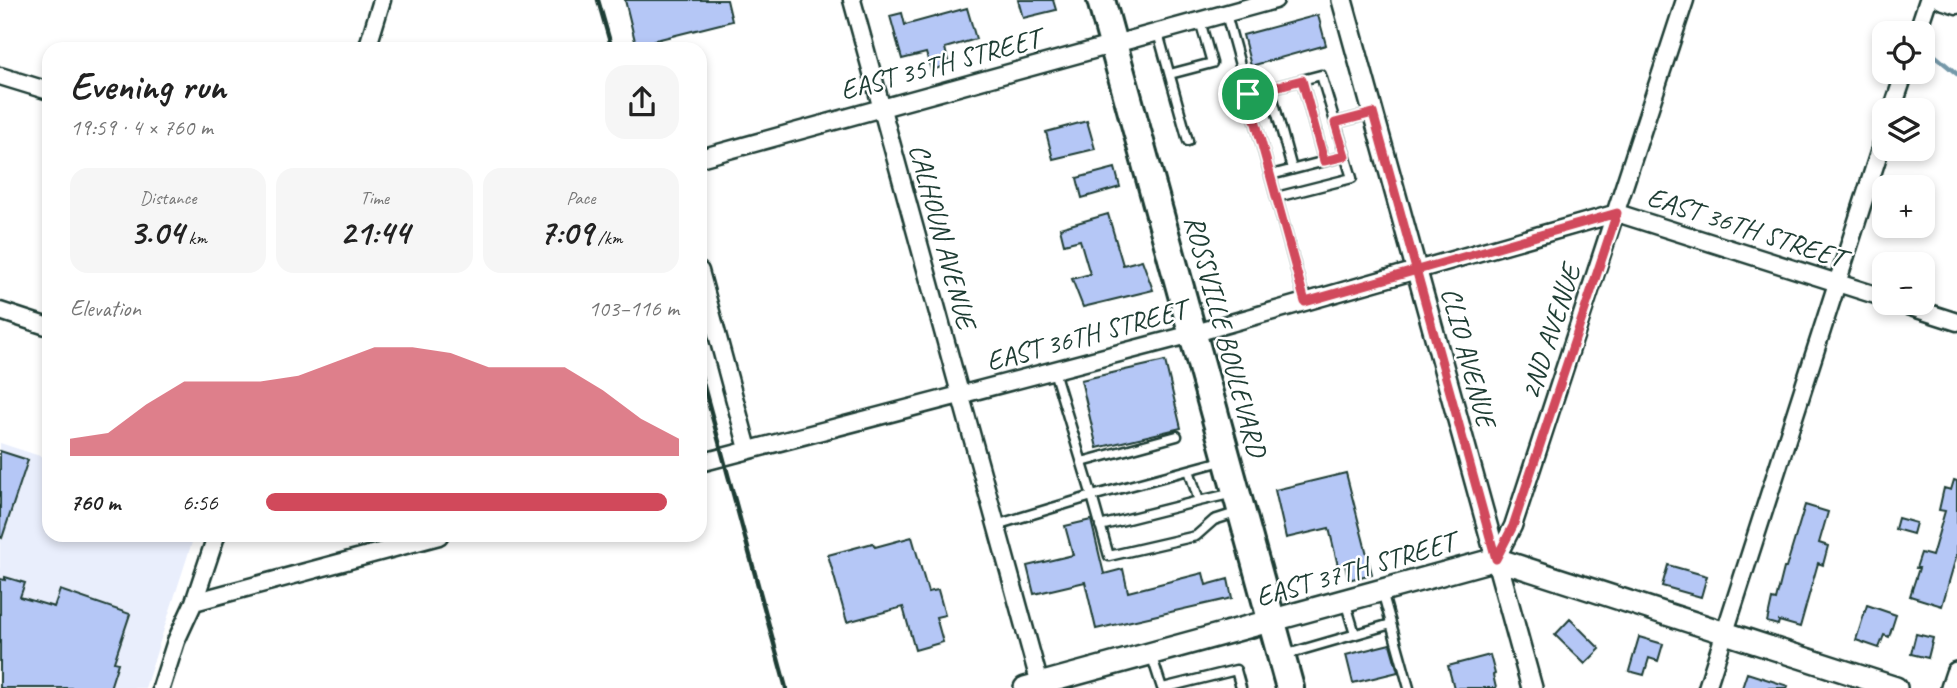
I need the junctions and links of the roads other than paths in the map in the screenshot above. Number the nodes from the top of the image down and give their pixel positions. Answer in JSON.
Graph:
{"nodes":[{"id":1,"x":382,"y":0,"type":"edge"},
{"id":2,"x":852,"y":0,"type":"edge"},
{"id":3,"x":1101,"y":0,"type":"edge"},
{"id":4,"x":1275,"y":0,"type":"edge"},
{"id":5,"x":1342,"y":0,"type":"edge"},
{"id":6,"x":1685,"y":0,"type":"edge"},
{"id":7,"x":1928,"y":0,"type":"edge"},
{"id":8,"x":1941,"y":0,"type":"edge"},
{"id":9,"x":1957,"y":5,"type":"edge"},
{"id":10,"x":1226,"y":13,"type":"junction"},
{"id":11,"x":1200,"y":21,"type":"junction"},
{"id":12,"x":1921,"y":21,"type":"edge"},
{"id":13,"x":1158,"y":33,"type":"junction"},
{"id":14,"x":369,"y":42,"type":"edge"},
{"id":15,"x":1114,"y":45,"type":"junction"},
{"id":16,"x":1170,"y":74,"type":"junction"},
{"id":17,"x":0,"y":76,"type":"edge"},
{"id":18,"x":1302,"y":80,"type":"junction"},
{"id":19,"x":1270,"y":88,"type":"junction"},
{"id":20,"x":42,"y":89,"type":"edge"},
{"id":21,"x":1248,"y":94,"type":"junction"},
{"id":22,"x":881,"y":107,"type":"junction"},
{"id":23,"x":1373,"y":113,"type":"junction"},
{"id":24,"x":1335,"y":123,"type":"junction"},
{"id":25,"x":1188,"y":141,"type":"dead end"},
{"id":26,"x":707,"y":156,"type":"edge"},
{"id":27,"x":1345,"y":156,"type":"junction"},
{"id":28,"x":1324,"y":161,"type":"junction"},
{"id":29,"x":1876,"y":161,"type":"edge"},
{"id":30,"x":1292,"y":169,"type":"junction"},
{"id":31,"x":1270,"y":175,"type":"junction"},
{"id":32,"x":1277,"y":197,"type":"junction"},
{"id":33,"x":1617,"y":213,"type":"junction"},
{"id":34,"x":1416,"y":270,"type":"junction"},
{"id":35,"x":1837,"y":283,"type":"junction"},
{"id":36,"x":1872,"y":294,"type":"edge"},
{"id":37,"x":707,"y":297,"type":"edge"},
{"id":38,"x":1305,"y":302,"type":"junction"},
{"id":39,"x":0,"y":311,"type":"edge"},
{"id":40,"x":1935,"y":315,"type":"edge"},
{"id":41,"x":1957,"y":322,"type":"edge"},
{"id":42,"x":42,"y":325,"type":"edge"},
{"id":43,"x":1192,"y":334,"type":"junction"},
{"id":44,"x":1054,"y":371,"type":"junction"},
{"id":45,"x":959,"y":396,"type":"junction"},
{"id":46,"x":1177,"y":436,"type":"dead end"},
{"id":47,"x":748,"y":449,"type":"junction"},
{"id":48,"x":1227,"y":460,"type":"junction"},
{"id":49,"x":707,"y":461,"type":"edge"},
{"id":50,"x":1082,"y":462,"type":"junction"},
{"id":51,"x":1189,"y":470,"type":"junction"},
{"id":52,"x":1092,"y":496,"type":"junction"},
{"id":53,"x":1199,"y":501,"type":"junction"},
{"id":54,"x":1239,"y":502,"type":"junction"},
{"id":55,"x":996,"y":525,"type":"junction"},
{"id":56,"x":1100,"y":526,"type":"junction"},
{"id":57,"x":214,"y":542,"type":"edge"},
{"id":58,"x":417,"y":542,"type":"edge"},
{"id":59,"x":1496,"y":559,"type":"junction"},
{"id":60,"x":1382,"y":591,"type":"junction"},
{"id":61,"x":1345,"y":601,"type":"junction"},
{"id":62,"x":194,"y":602,"type":"junction"},
{"id":63,"x":1272,"y":622,"type":"junction"},
{"id":64,"x":1391,"y":624,"type":"junction"},
{"id":65,"x":1723,"y":633,"type":"junction"},
{"id":66,"x":1355,"y":634,"type":"junction"},
{"id":67,"x":1151,"y":654,"type":"junction"},
{"id":68,"x":1282,"y":656,"type":"junction"},
{"id":69,"x":1957,"y":673,"type":"edge"},
{"id":70,"x":1191,"y":684,"type":"edge"},
{"id":71,"x":1035,"y":687,"type":"edge"},
{"id":72,"x":161,"y":688,"type":"edge"},
{"id":73,"x":1163,"y":688,"type":"edge"},
{"id":74,"x":1241,"y":688,"type":"edge"},
{"id":75,"x":1290,"y":688,"type":"edge"},
{"id":76,"x":1409,"y":688,"type":"edge"},
{"id":77,"x":1532,"y":688,"type":"edge"},
{"id":78,"x":1707,"y":688,"type":"edge"},
{"id":79,"x":1896,"y":688,"type":"edge"},
{"id":80,"x":1952,"y":688,"type":"edge"}],
"edges":[{"from":1,"to":14,"type":"street"},
{"from":2,"to":22,"type":"street","name":"CALHOUN AVENUE"},
{"from":3,"to":15,"type":"highway","name":"ROSSVILLE BOULEVARD"},
{"from":4,"to":10,"type":"street","name":"EAST 35TH STREET"},
{"from":5,"to":23,"type":"street","name":"CLIO AVENUE"},
{"from":6,"to":33,"type":"street","name":"2ND AVENUE"},
{"from":7,"to":12,"type":"street"},
{"from":8,"to":9,"type":"street"},
{"from":10,"to":11,"type":"street","name":"EAST 35TH STREET"},
{"from":10,"to":21,"type":"lane"},
{"from":11,"to":13,"type":"street","name":"EAST 35TH STREET"},
{"from":11,"to":16,"type":"lane"},
{"from":13,"to":15,"type":"street","name":"EAST 35TH STREET"},
{"from":13,"to":16,"type":"lane"},
{"from":15,"to":22,"type":"street","name":"EAST 35TH STREET"},
{"from":15,"to":43,"type":"highway","name":"ROSSVILLE BOULEVARD"},
{"from":16,"to":25,"type":"lane"},
{"from":17,"to":20,"type":"street"},
{"from":18,"to":19,"type":"lane"},
{"from":18,"to":24,"type":"lane"},
{"from":18,"to":28,"type":"lane"},
{"from":19,"to":21,"type":"lane"},
{"from":19,"to":30,"type":"lane"},
{"from":21,"to":31,"type":"lane"},
{"from":22,"to":26,"type":"street","name":"EAST 35TH STREET"},
{"from":22,"to":45,"type":"street","name":"CALHOUN AVENUE"},
{"from":23,"to":24,"type":"lane"},
{"from":23,"to":34,"type":"street","name":"CLIO AVENUE"},
{"from":24,"to":27,"type":"lane"},
{"from":27,"to":28,"type":"lane"},
{"from":27,"to":32,"type":"lane"},
{"from":28,"to":30,"type":"lane"},
{"from":29,"to":35,"type":"street"},
{"from":30,"to":31,"type":"lane"},
{"from":31,"to":32,"type":"lane"},
{"from":32,"to":38,"type":"lane"},
{"from":33,"to":34,"type":"street","name":"EAST 36TH STREET"},
{"from":33,"to":35,"type":"street","name":"EAST 36TH STREET"},
{"from":33,"to":59,"type":"street","name":"2ND AVENUE"},
{"from":34,"to":38,"type":"street","name":"EAST 36TH STREET"},
{"from":34,"to":59,"type":"street","name":"CLIO AVENUE"},
{"from":35,"to":36,"type":"street","name":"EAST 36TH STREET"},
{"from":35,"to":65,"type":"street"},
{"from":37,"to":47,"type":"street"},
{"from":38,"to":43,"type":"street","name":"EAST 36TH STREET"},
{"from":39,"to":42,"type":"street"},
{"from":40,"to":41,"type":"street"},
{"from":43,"to":44,"type":"street","name":"EAST 36TH STREET"},
{"from":43,"to":48,"type":"highway","name":"ROSSVILLE BOULEVARD"},
{"from":44,"to":45,"type":"street","name":"EAST 36TH STREET"},
{"from":44,"to":50,"type":"lane"},
{"from":45,"to":47,"type":"street","name":"EAST 36TH STREET"},
{"from":45,"to":55,"type":"street","name":"CALHOUN AVENUE"},
{"from":46,"to":50,"type":"lane"},
{"from":47,"to":49,"type":"street","name":"EAST 36TH STREET"},
{"from":48,"to":51,"type":"lane"},
{"from":48,"to":54,"type":"highway","name":"ROSSVILLE BOULEVARD"},
{"from":50,"to":52,"type":"lane"},
{"from":51,"to":52,"type":"lane"},
{"from":51,"to":53,"type":"lane"},
{"from":52,"to":55,"type":"lane"},
{"from":52,"to":56,"type":"lane"},
{"from":53,"to":54,"type":"lane"},
{"from":53,"to":56,"type":"lane"},
{"from":54,"to":56,"type":"lane"},
{"from":54,"to":63,"type":"highway","name":"ROSSVILLE BOULEVARD"},
{"from":55,"to":71,"type":"street","name":"CALHOUN AVENUE"},
{"from":57,"to":62,"type":"street"},
{"from":58,"to":62,"type":"street"},
{"from":59,"to":60,"type":"main road","name":"EAST 37TH STREET"},
{"from":59,"to":65,"type":"main road","name":"EAST 37TH STREET"},
{"from":59,"to":77,"type":"street","name":"CLIO AVENUE"},
{"from":60,"to":61,"type":"main road","name":"EAST 37TH STREET"},
{"from":60,"to":64,"type":"lane"},
{"from":61,"to":63,"type":"main road","name":"EAST 37TH STREET"},
{"from":61,"to":66,"type":"lane"},
{"from":62,"to":72,"type":"street"},
{"from":63,"to":67,"type":"main road","name":"EAST 37TH STREET"},
{"from":63,"to":68,"type":"highway","name":"ROSSVILLE BOULEVARD"},
{"from":64,"to":66,"type":"lane"},
{"from":64,"to":76,"type":"lane"},
{"from":65,"to":78,"type":"street"},
{"from":65,"to":79,"type":"main road","name":"EAST 37TH STREET"},
{"from":66,"to":68,"type":"lane"},
{"from":67,"to":71,"type":"main road","name":"EAST 37TH STREET"},
{"from":67,"to":73,"type":"lane"},
{"from":68,"to":75,"type":"highway","name":"ROSSVILLE BOULEVARD"},
{"from":69,"to":80,"type":"main road"},
{"from":70,"to":73,"type":"lane"},
{"from":70,"to":74,"type":"lane"}]}
